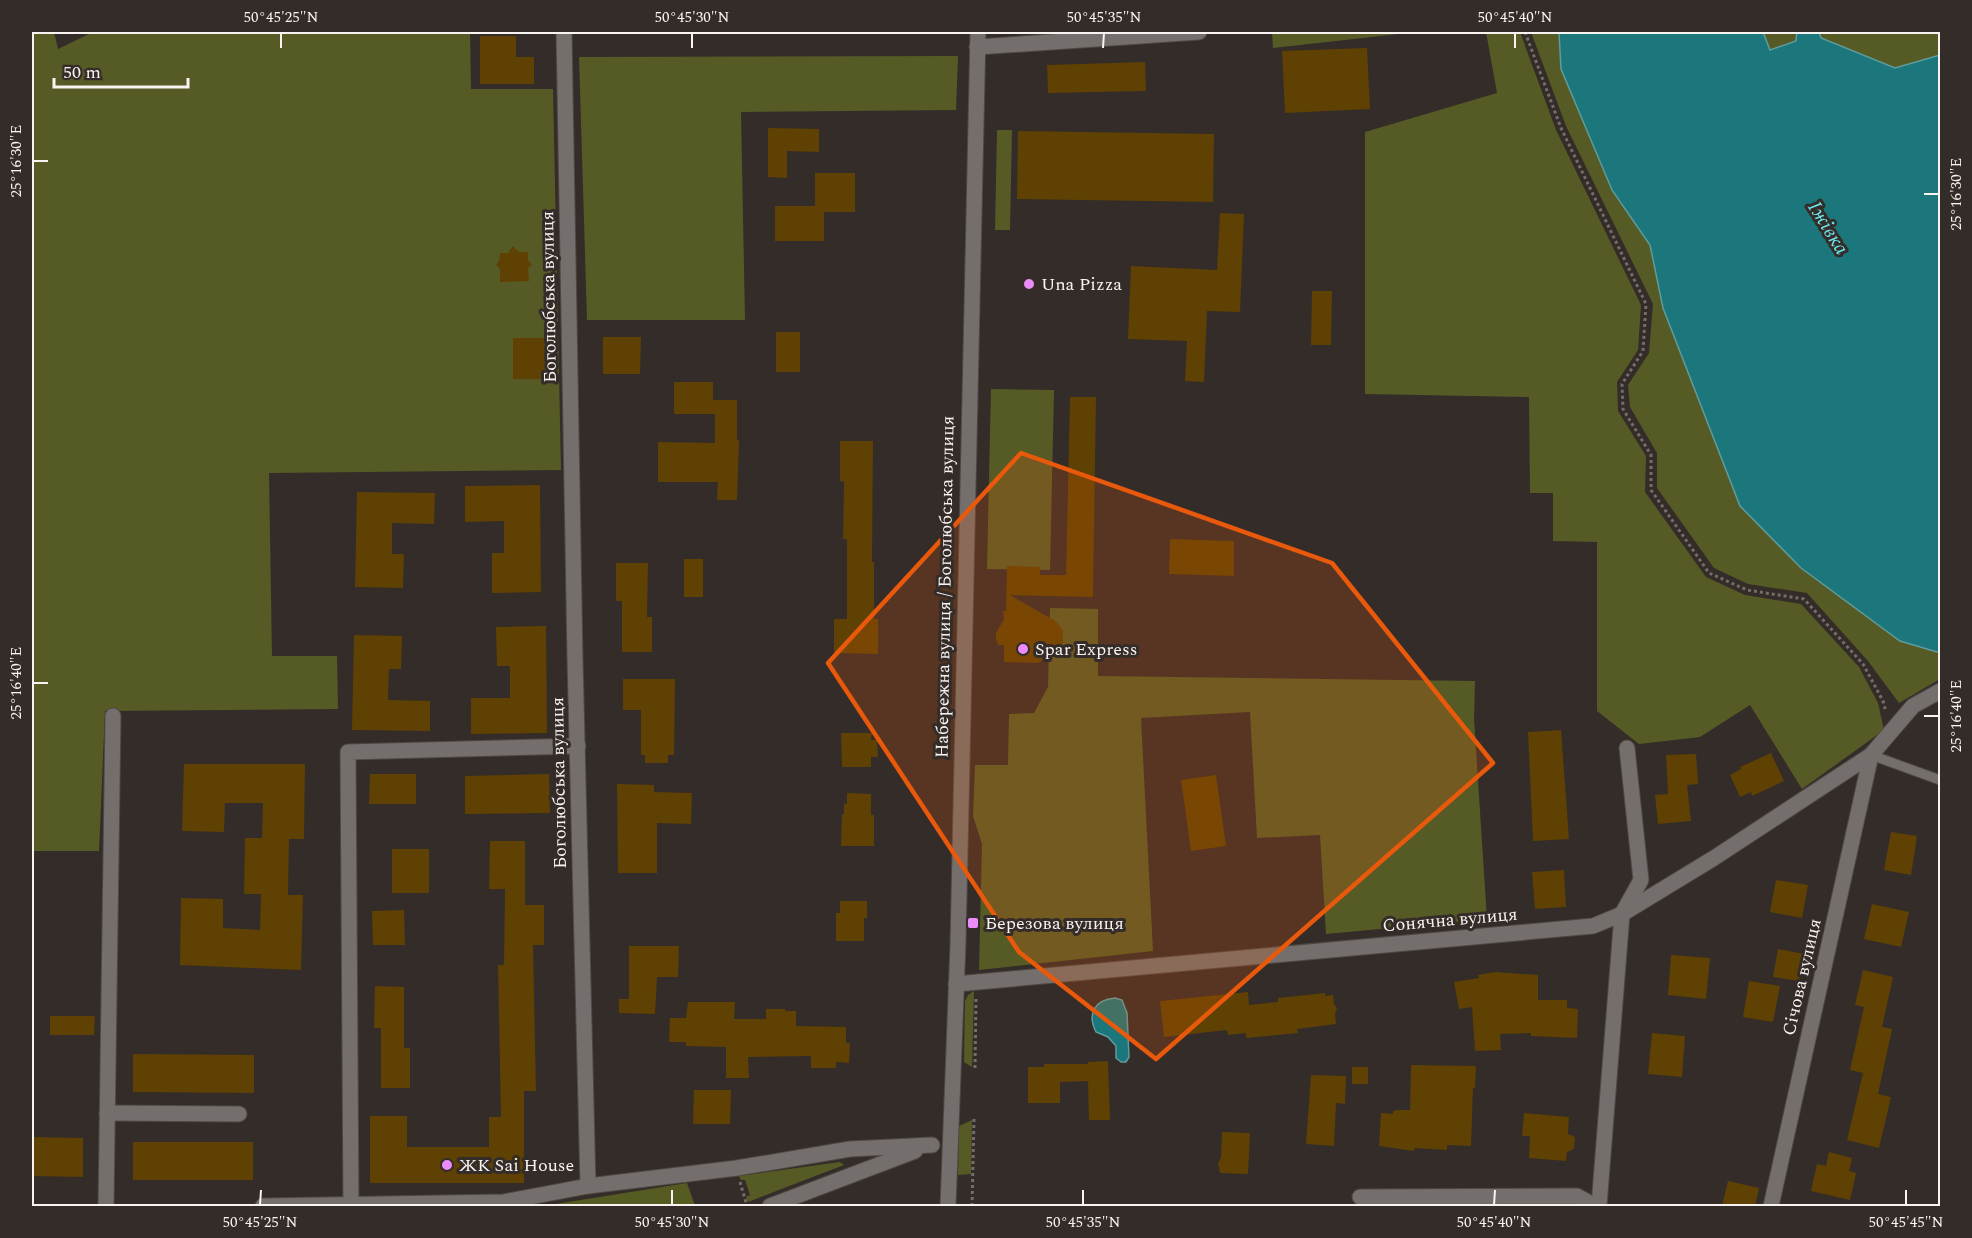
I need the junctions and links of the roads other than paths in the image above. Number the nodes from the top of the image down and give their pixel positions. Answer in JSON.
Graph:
{"nodes":[{"id":1,"x":564,"y":32,"type":"edge"},
{"id":2,"x":1199,"y":32,"type":"edge"},
{"id":3,"x":977,"y":39,"type":"edge"},
{"id":4,"x":1941,"y":691,"type":"edge"},
{"id":5,"x":113,"y":716,"type":"dead end"},
{"id":6,"x":578,"y":746,"type":"junction"},
{"id":7,"x":1627,"y":748,"type":"dead end"},
{"id":8,"x":1871,"y":755,"type":"junction"},
{"id":9,"x":1941,"y":780,"type":"edge"},
{"id":10,"x":1622,"y":914,"type":"junction"},
{"id":11,"x":956,"y":984,"type":"junction"},
{"id":12,"x":107,"y":1113,"type":"junction"},
{"id":13,"x":239,"y":1114,"type":"dead end"},
{"id":14,"x":950,"y":1143,"type":"junction"},
{"id":15,"x":932,"y":1145,"type":"junction"},
{"id":16,"x":588,"y":1186,"type":"junction"},
{"id":17,"x":1360,"y":1197,"type":"dead end"},
{"id":18,"x":106,"y":1206,"type":"edge"},
{"id":19,"x":263,"y":1206,"type":"edge"},
{"id":20,"x":351,"y":1206,"type":"edge"},
{"id":21,"x":770,"y":1206,"type":"edge"},
{"id":22,"x":948,"y":1206,"type":"edge"},
{"id":23,"x":1597,"y":1206,"type":"edge"},
{"id":24,"x":1771,"y":1206,"type":"edge"}],
"edges":[{"from":1,"to":6,"type":"street","name":"Боголюбська вулиця"},
{"from":2,"to":3,"type":"street"},
{"from":3,"to":11,"type":"street","name":"Набережна вулиця / Боголюбська вулиця"},
{"from":4,"to":8,"type":"street","name":"Сонячна вулиця"},
{"from":5,"to":12,"type":"street"},
{"from":6,"to":16,"type":"street","name":"Боголюбська вулиця"},
{"from":6,"to":20,"type":"street"},
{"from":7,"to":10,"type":"street"},
{"from":8,"to":9,"type":"lane"},
{"from":8,"to":10,"type":"street","name":"Сонячна вулиця"},
{"from":8,"to":24,"type":"street","name":"Січова вулиця"},
{"from":10,"to":11,"type":"street","name":"Сонячна вулиця"},
{"from":10,"to":23,"type":"street"},
{"from":11,"to":14,"type":"street","name":"Набережна вулиця / Боголюбська вулиця"},
{"from":12,"to":13,"type":"street"},
{"from":12,"to":18,"type":"street"},
{"from":14,"to":15,"type":"street"},
{"from":14,"to":22,"type":"street","name":"Набережна вулиця / Боголюбська вулиця"},
{"from":15,"to":16,"type":"street"},
{"from":15,"to":21,"type":"street"},
{"from":16,"to":20,"type":"street"},
{"from":17,"to":23,"type":"street"},
{"from":19,"to":20,"type":"street"}]}
